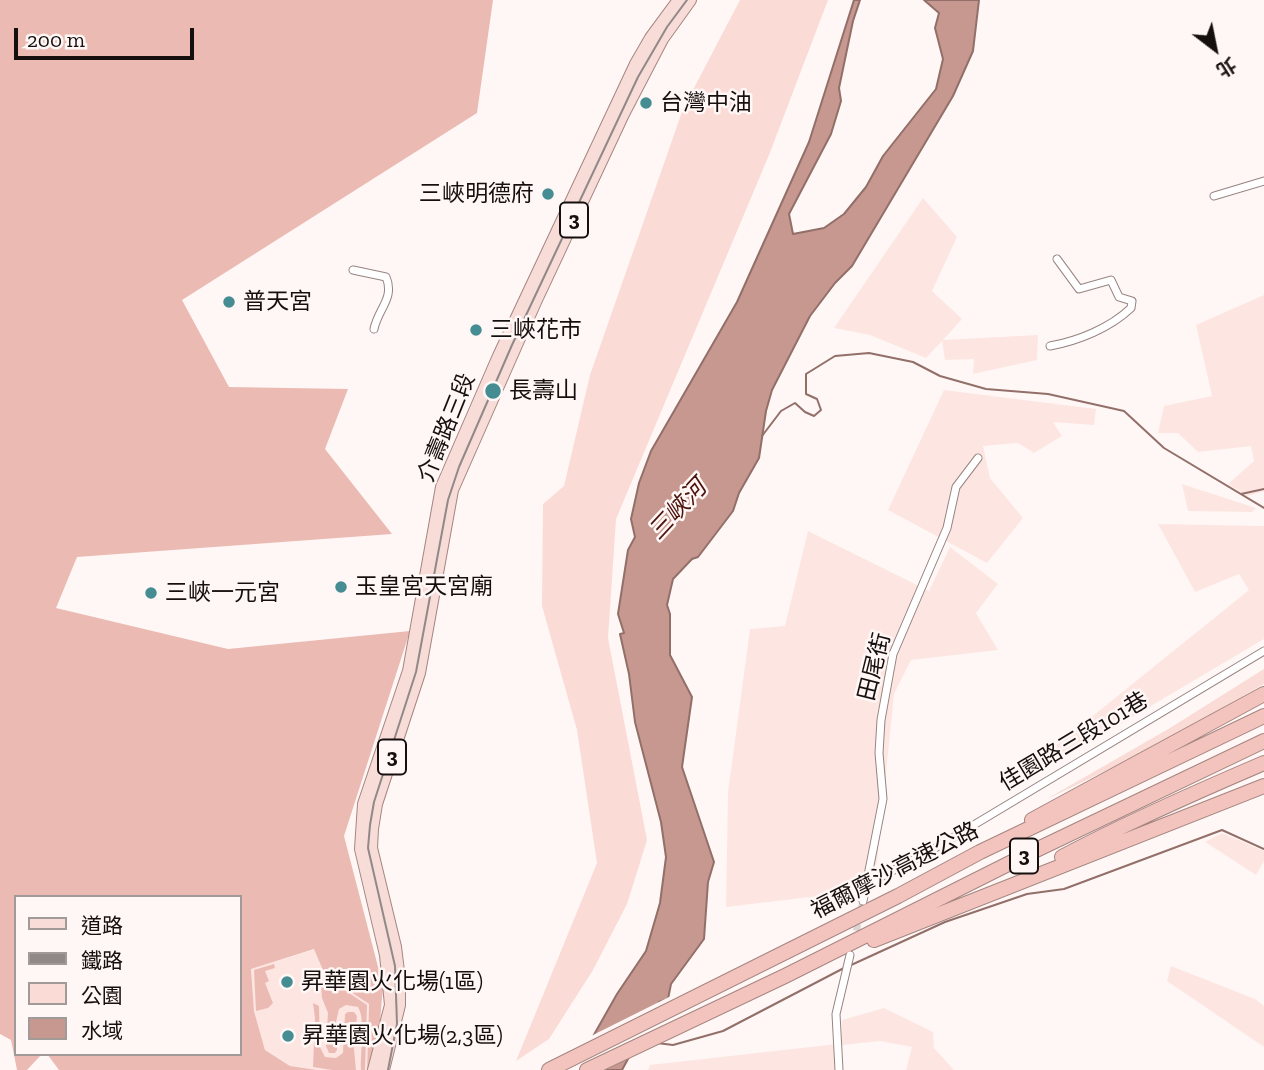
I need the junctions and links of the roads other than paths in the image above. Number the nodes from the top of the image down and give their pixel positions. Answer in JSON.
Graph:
{"nodes":[{"id":1,"x":679,"y":0,"type":"edge"},
{"id":2,"x":690,"y":0,"type":"edge"},
{"id":3,"x":1264,"y":181,"type":"edge"},
{"id":4,"x":1214,"y":196,"type":"dead end"},
{"id":5,"x":1057,"y":260,"type":"dead end"},
{"id":6,"x":353,"y":271,"type":"dead end"},
{"id":7,"x":374,"y":329,"type":"dead end"},
{"id":8,"x":1050,"y":346,"type":"dead end"},
{"id":9,"x":978,"y":458,"type":"dead end"},
{"id":10,"x":1264,"y":651,"type":"edge"},
{"id":11,"x":1264,"y":694,"type":"edge"},
{"id":12,"x":1264,"y":716,"type":"edge"},
{"id":13,"x":1264,"y":741,"type":"edge"},
{"id":14,"x":1264,"y":763,"type":"edge"},
{"id":15,"x":1264,"y":786,"type":"edge"},
{"id":16,"x":980,"y":852,"type":"junction"},
{"id":17,"x":866,"y":885,"type":"junction"},
{"id":18,"x":989,"y":895,"type":"junction"},
{"id":19,"x":863,"y":901,"type":"tunnel mouth"},
{"id":20,"x":849,"y":962,"type":"dead end"},
{"id":21,"x":785,"y":976,"type":"junction"},
{"id":22,"x":374,"y":1070,"type":"edge"},
{"id":23,"x":383,"y":1070,"type":"edge"},
{"id":24,"x":549,"y":1070,"type":"edge"},
{"id":25,"x":587,"y":1070,"type":"edge"},
{"id":26,"x":839,"y":1070,"type":"edge"}],
"edges":[{"from":1,"to":22,"type":"main road","name":"介壽路三段","number":"3"},
{"from":2,"to":23,"type":"main road","name":"介壽路三段","number":"3"},
{"from":3,"to":4,"type":"street"},
{"from":5,"to":8,"type":"street"},
{"from":6,"to":7,"type":"street"},
{"from":9,"to":17,"type":"street","name":"田尾街"},
{"from":10,"to":17,"type":"street","name":"佳園路三段101巷"},
{"from":11,"to":16,"type":"highway"},
{"from":12,"to":16,"type":"highway","name":"福爾摩沙高速公路","number":"3"},
{"from":13,"to":21,"type":"highway","name":"福爾摩沙高速公路","number":"3"},
{"from":14,"to":18,"type":"highway"},
{"from":15,"to":18,"type":"highway"},
{"from":16,"to":24,"type":"highway","name":"福爾摩沙高速公路","number":"3"},
{"from":17,"to":19,"type":"street","name":"田尾街"},
{"from":18,"to":21,"type":"highway"},
{"from":20,"to":26,"type":"street"},
{"from":21,"to":25,"type":"highway","name":"福爾摩沙高速公路","number":"3"}]}
